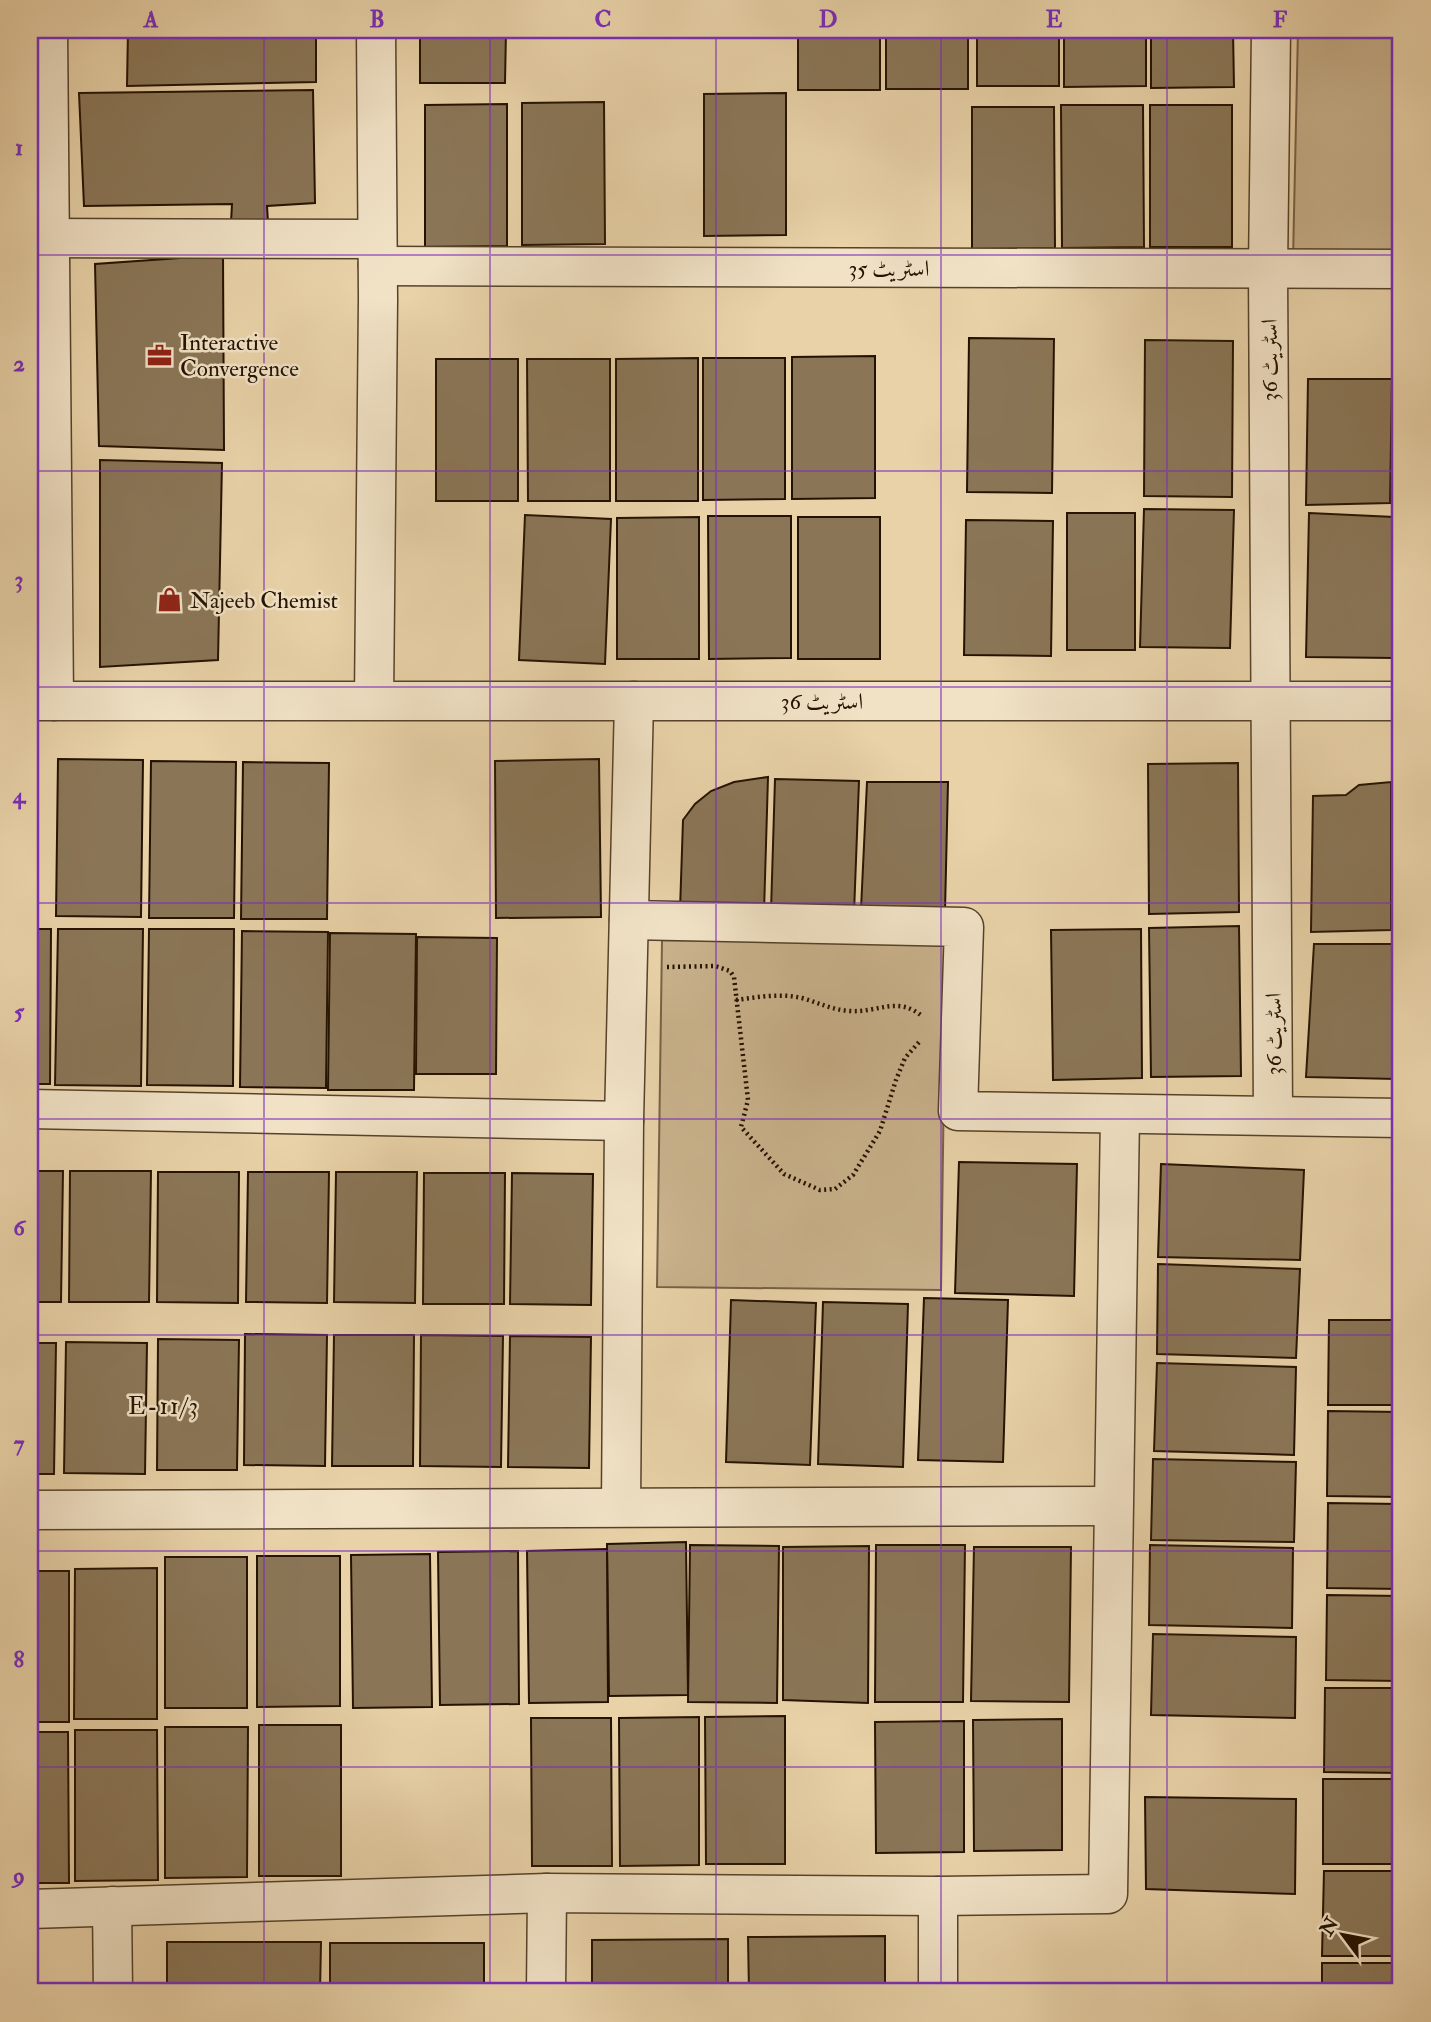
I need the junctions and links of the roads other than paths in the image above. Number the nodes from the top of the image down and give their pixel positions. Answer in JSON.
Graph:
{"nodes":[{"id":1,"x":48,"y":30,"type":"edge"},
{"id":2,"x":376,"y":30,"type":"edge"},
{"id":3,"x":1271,"y":30,"type":"edge"},
{"id":4,"x":40,"y":238,"type":"edge"},
{"id":5,"x":377,"y":253,"type":"junction"},
{"id":6,"x":1401,"y":269,"type":"edge"},
{"id":7,"x":1268,"y":270,"type":"junction"},
{"id":8,"x":41,"y":407,"type":"edge"},
{"id":9,"x":374,"y":700,"type":"junction"},
{"id":10,"x":42,"y":701,"type":"edge"},
{"id":11,"x":634,"y":701,"type":"junction"},
{"id":12,"x":1401,"y":701,"type":"edge"},
{"id":13,"x":1270,"y":703,"type":"junction"},
{"id":14,"x":629,"y":920,"type":"junction"},
{"id":15,"x":30,"y":1109,"type":"edge"},
{"id":16,"x":1120,"y":1114,"type":"junction"},
{"id":17,"x":1273,"y":1114,"type":"junction"},
{"id":18,"x":1401,"y":1118,"type":"edge"},
{"id":19,"x":624,"y":1121,"type":"junction"},
{"id":20,"x":1112,"y":1506,"type":"junction"},
{"id":21,"x":621,"y":1507,"type":"junction"},
{"id":22,"x":30,"y":1510,"type":"edge"},
{"id":23,"x":547,"y":1893,"type":"junction"},
{"id":24,"x":938,"y":1896,"type":"junction"},
{"id":25,"x":112,"y":1906,"type":"junction"},
{"id":26,"x":30,"y":1909,"type":"edge"},
{"id":27,"x":113,"y":1992,"type":"edge"},
{"id":28,"x":546,"y":1992,"type":"edge"},
{"id":29,"x":938,"y":1992,"type":"edge"}],
"edges":[{"from":1,"to":4,"type":"street"},
{"from":2,"to":5,"type":"street"},
{"from":3,"to":7,"type":"street","name":"اسٹریٹ 36"},
{"from":4,"to":5,"type":"street","name":"اسٹریٹ 35"},
{"from":4,"to":8,"type":"street"},
{"from":5,"to":7,"type":"street","name":"اسٹریٹ 35"},
{"from":5,"to":9,"type":"street"},
{"from":6,"to":7,"type":"street","name":"اسٹریٹ 35"},
{"from":7,"to":13,"type":"street","name":"اسٹریٹ 36"},
{"from":8,"to":10,"type":"street"},
{"from":9,"to":10,"type":"street","name":"اسٹریٹ 36"},
{"from":9,"to":11,"type":"street","name":"اسٹریٹ 36"},
{"from":11,"to":13,"type":"street","name":"اسٹریٹ 36"},
{"from":11,"to":14,"type":"street"},
{"from":12,"to":13,"type":"street","name":"اسٹریٹ 36"},
{"from":13,"to":17,"type":"street","name":"اسٹریٹ 36"},
{"from":14,"to":16,"type":"street"},
{"from":14,"to":19,"type":"street"},
{"from":15,"to":19,"type":"street"},
{"from":16,"to":17,"type":"street"},
{"from":16,"to":20,"type":"street"},
{"from":17,"to":18,"type":"street"},
{"from":19,"to":21,"type":"street"},
{"from":20,"to":21,"type":"street"},
{"from":20,"to":24,"type":"street"},
{"from":21,"to":22,"type":"street"},
{"from":23,"to":24,"type":"street"},
{"from":23,"to":25,"type":"street"},
{"from":23,"to":28,"type":"street"},
{"from":24,"to":29,"type":"street"},
{"from":25,"to":26,"type":"street"},
{"from":25,"to":27,"type":"street"}]}
